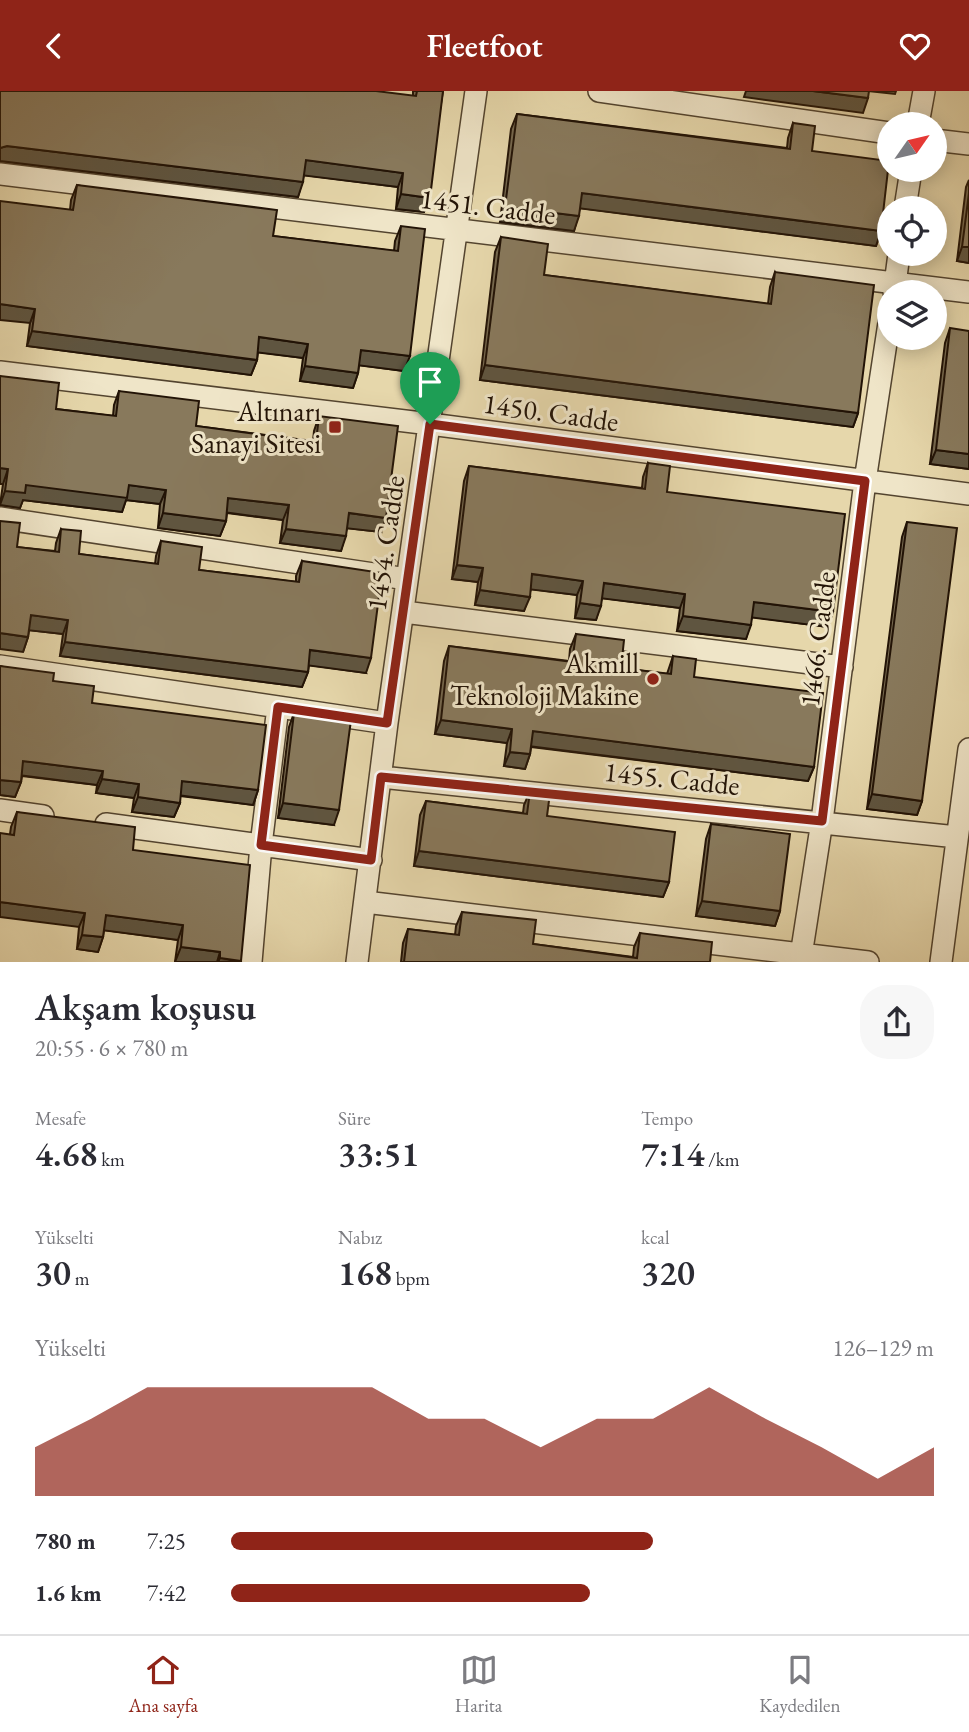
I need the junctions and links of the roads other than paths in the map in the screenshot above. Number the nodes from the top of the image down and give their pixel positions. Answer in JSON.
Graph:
{"nodes":[{"id":1,"x":475,"y":91,"type":"edge"},
{"id":2,"x":599,"y":91,"type":"edge"},
{"id":3,"x":924,"y":91,"type":"edge"},
{"id":4,"x":920,"y":112,"type":"edge"},
{"id":5,"x":877,"y":131,"type":"edge"},
{"id":6,"x":947,"y":141,"type":"edge"},
{"id":7,"x":969,"y":144,"type":"edge"},
{"id":8,"x":0,"y":174,"type":"edge"},
{"id":9,"x":456,"y":231,"type":"junction"},
{"id":10,"x":877,"y":285,"type":"edge"},
{"id":11,"x":947,"y":291,"type":"edge"},
{"id":12,"x":969,"y":292,"type":"edge"},
{"id":13,"x":885,"y":350,"type":"edge"},
{"id":14,"x":0,"y":372,"type":"edge"},
{"id":15,"x":430,"y":424,"type":"junction"},
{"id":16,"x":865,"y":481,"type":"junction"},
{"id":17,"x":969,"y":494,"type":"edge"},
{"id":18,"x":0,"y":518,"type":"edge"},
{"id":19,"x":407,"y":579,"type":"junction"},
{"id":20,"x":404,"y":613,"type":"junction"},
{"id":21,"x":0,"y":666,"type":"edge"},
{"id":22,"x":842,"y":667,"type":"junction"},
{"id":23,"x":278,"y":707,"type":"junction"},
{"id":24,"x":387,"y":723,"type":"junction"},
{"id":25,"x":969,"y":749,"type":"edge"},
{"id":26,"x":381,"y":777,"type":"junction"},
{"id":27,"x":0,"y":810,"type":"edge"},
{"id":28,"x":822,"y":821,"type":"junction"},
{"id":29,"x":957,"y":837,"type":"junction"},
{"id":30,"x":261,"y":845,"type":"junction"},
{"id":31,"x":371,"y":860,"type":"junction"},
{"id":32,"x":365,"y":902,"type":"junction"},
{"id":33,"x":800,"y":959,"type":"edge"},
{"id":34,"x":251,"y":962,"type":"edge"},
{"id":35,"x":357,"y":962,"type":"edge"},
{"id":36,"x":868,"y":962,"type":"edge"},
{"id":37,"x":942,"y":962,"type":"edge"}],
"edges":[{"from":1,"to":9,"type":"lane","name":"1454. Cadde"},
{"from":2,"to":5,"type":"lane"},
{"from":3,"to":4,"type":"lane"},
{"from":6,"to":7,"type":"lane"},
{"from":8,"to":9,"type":"lane","name":"1451. Cadde"},
{"from":9,"to":10,"type":"lane","name":"1451. Cadde"},
{"from":9,"to":15,"type":"lane","name":"1454. Cadde"},
{"from":11,"to":12,"type":"lane","name":"1451. Cadde"},
{"from":13,"to":16,"type":"lane","name":"1466. Cadde"},
{"from":14,"to":15,"type":"lane","name":"1450. Cadde"},
{"from":15,"to":16,"type":"lane","name":"1450. Cadde"},
{"from":15,"to":19,"type":"lane","name":"1454. Cadde"},
{"from":16,"to":17,"type":"lane","name":"1450. Cadde"},
{"from":16,"to":22,"type":"lane","name":"1466. Cadde"},
{"from":18,"to":19,"type":"lane"},
{"from":19,"to":20,"type":"lane","name":"1454. Cadde"},
{"from":20,"to":22,"type":"lane"},
{"from":20,"to":24,"type":"lane","name":"1454. Cadde"},
{"from":21,"to":23,"type":"lane"},
{"from":22,"to":28,"type":"lane","name":"1466. Cadde"},
{"from":23,"to":24,"type":"lane"},
{"from":23,"to":30,"type":"lane"},
{"from":24,"to":26,"type":"lane","name":"1454. Cadde"},
{"from":25,"to":29,"type":"lane"},
{"from":26,"to":28,"type":"lane","name":"1455. Cadde"},
{"from":26,"to":31,"type":"lane","name":"1454. Cadde"},
{"from":27,"to":30,"type":"lane"},
{"from":28,"to":29,"type":"lane","name":"1455. Cadde"},
{"from":28,"to":33,"type":"lane","name":"1466. Cadde"},
{"from":29,"to":37,"type":"lane"},
{"from":30,"to":31,"type":"lane"},
{"from":30,"to":34,"type":"lane"},
{"from":31,"to":32,"type":"lane","name":"1454. Cadde"},
{"from":32,"to":33,"type":"lane"},
{"from":32,"to":35,"type":"lane","name":"1454. Cadde"},
{"from":33,"to":36,"type":"lane"}]}
